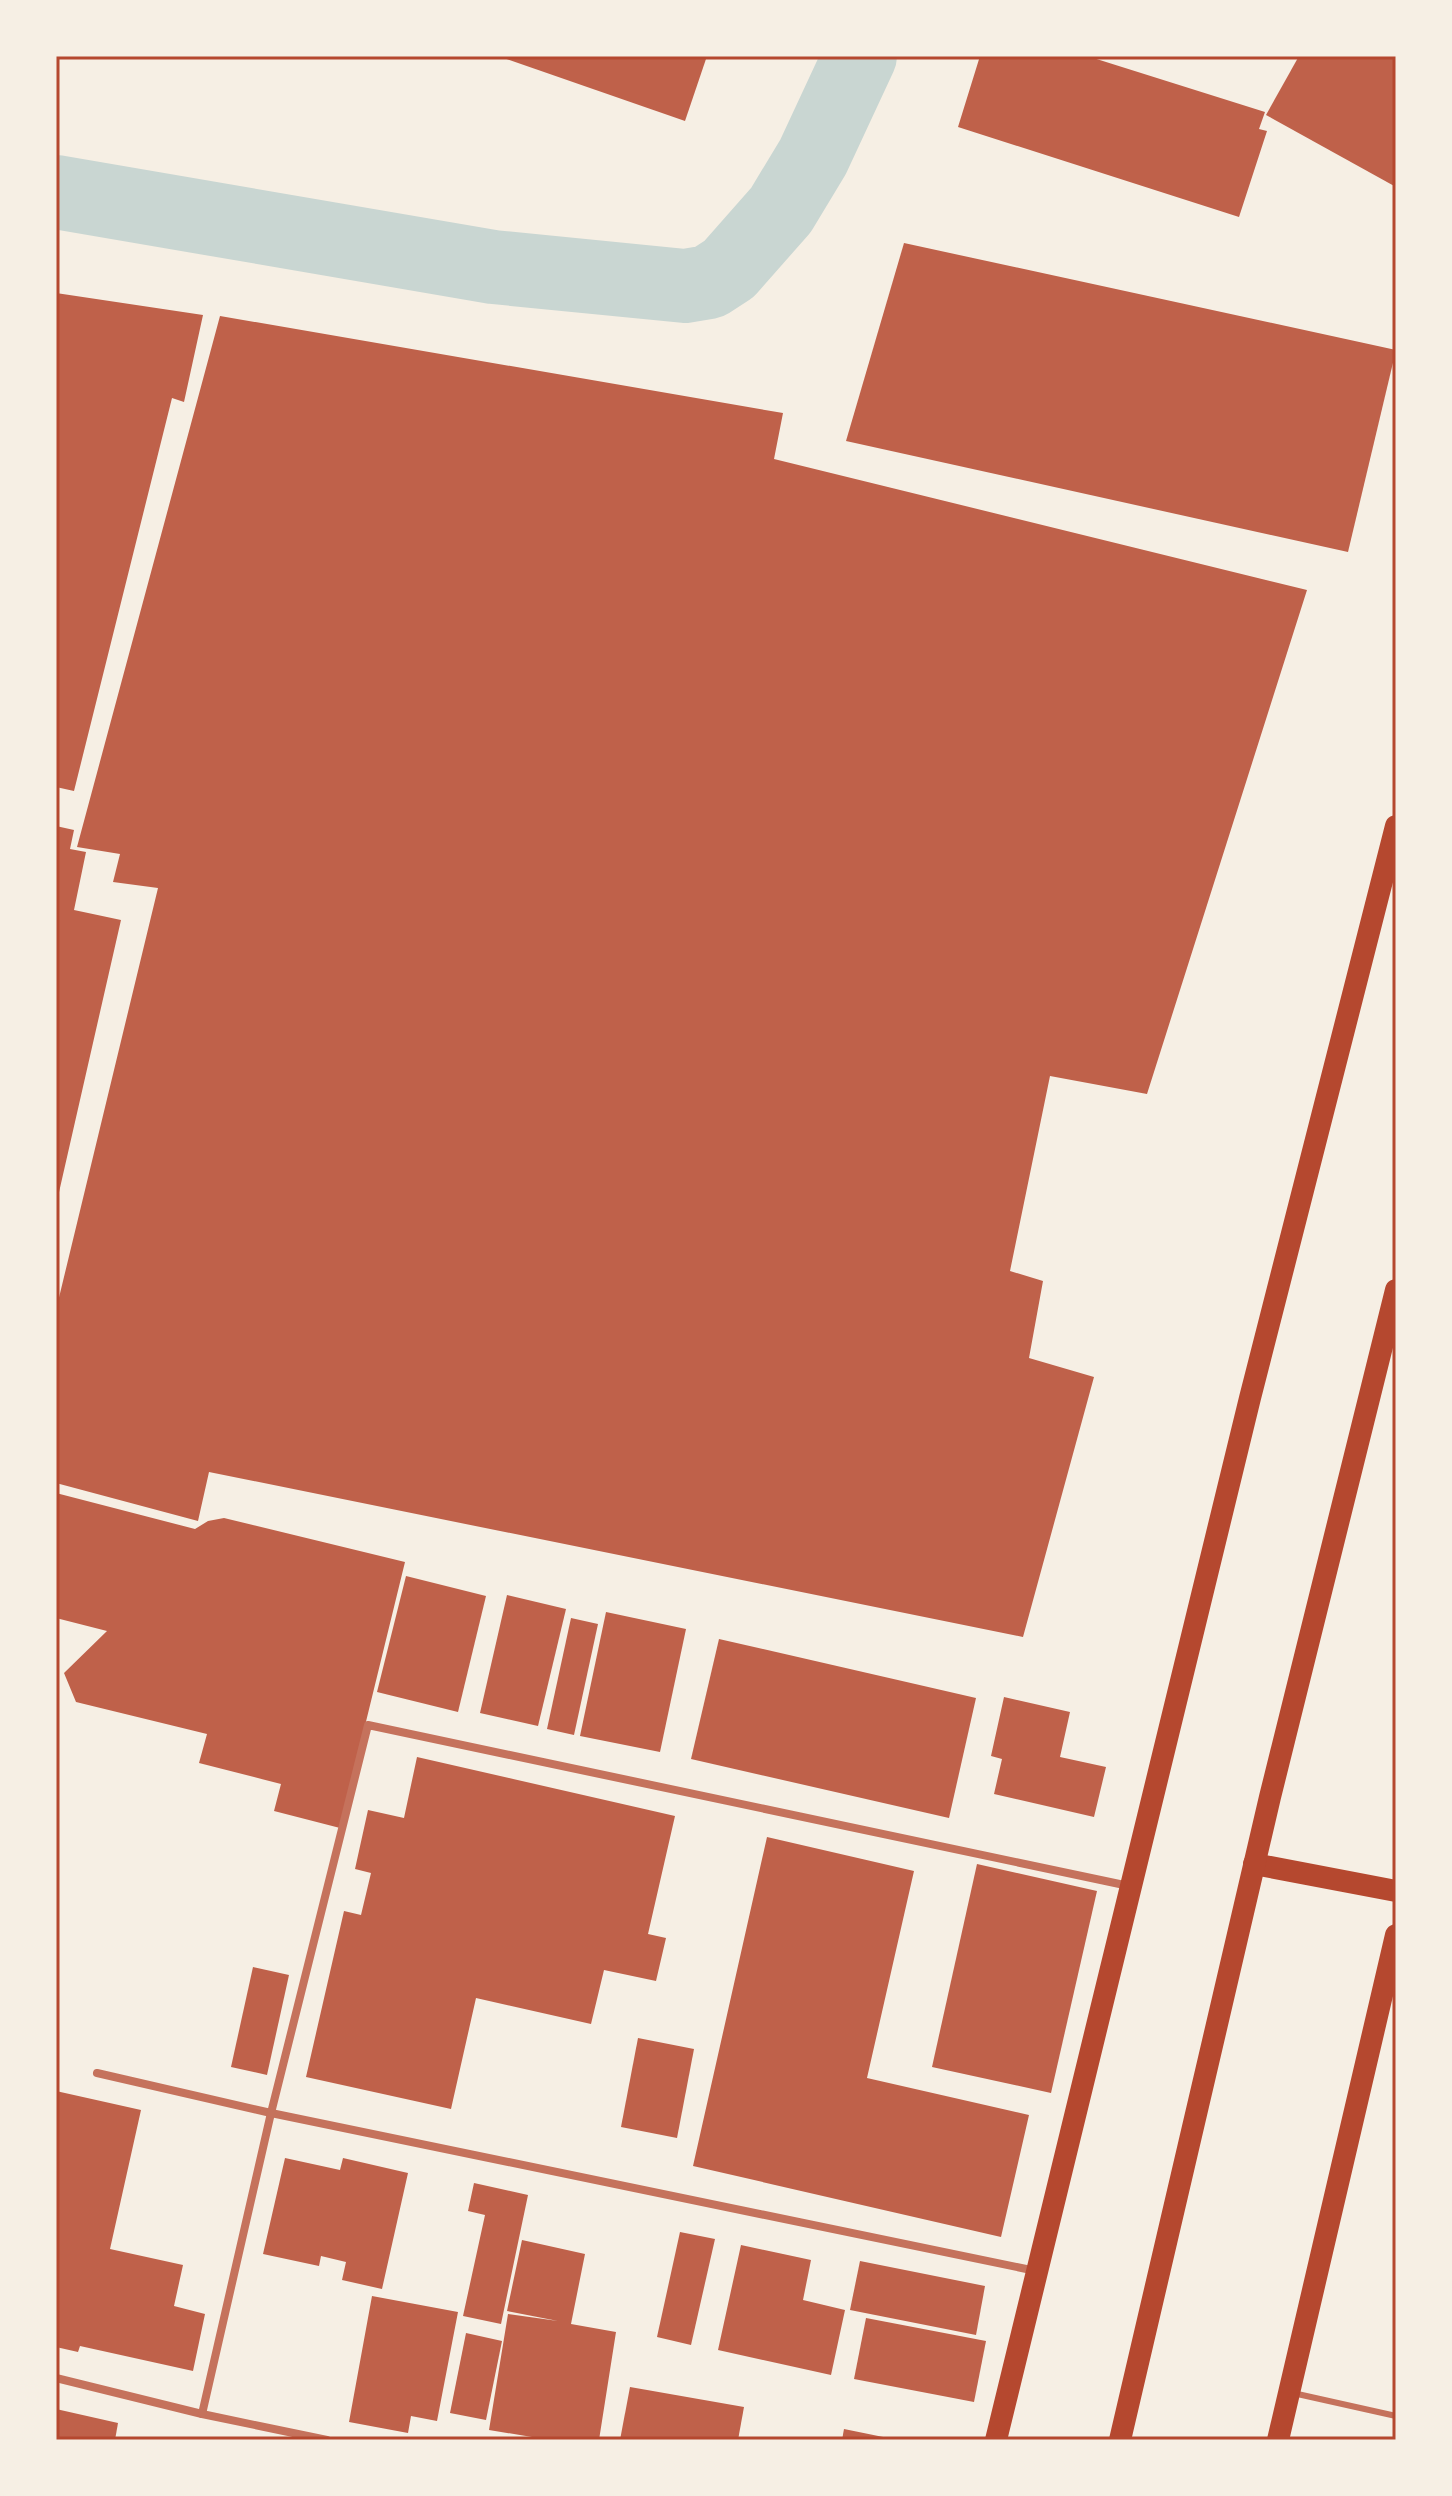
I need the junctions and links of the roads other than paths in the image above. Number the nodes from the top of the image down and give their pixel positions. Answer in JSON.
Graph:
{"nodes":[{"id":1,"x":1396,"y":826,"type":"edge"},
{"id":2,"x":1396,"y":1290,"type":"edge"},
{"id":3,"x":1254,"y":1864,"type":"junction"},
{"id":4,"x":1130,"y":1886,"type":"junction"},
{"id":5,"x":1396,"y":1891,"type":"edge"},
{"id":6,"x":1395,"y":1948,"type":"edge"},
{"id":7,"x":97,"y":2073,"type":"dead end"},
{"id":8,"x":271,"y":2113,"type":"junction"},
{"id":9,"x":1037,"y":2271,"type":"junction"},
{"id":10,"x":56,"y":2378,"type":"edge"},
{"id":11,"x":1289,"y":2392,"type":"junction"},
{"id":12,"x":202,"y":2414,"type":"junction"},
{"id":13,"x":1396,"y":2416,"type":"edge"},
{"id":14,"x":327,"y":2440,"type":"edge"},
{"id":15,"x":996,"y":2440,"type":"edge"},
{"id":16,"x":1120,"y":2440,"type":"edge"},
{"id":17,"x":1278,"y":2440,"type":"edge"}],
"edges":[{"from":1,"to":4,"type":"highway"},
{"from":2,"to":3,"type":"highway"},
{"from":3,"to":5,"type":"highway"},
{"from":3,"to":16,"type":"highway"},
{"from":4,"to":8,"type":"street"},
{"from":4,"to":9,"type":"highway"},
{"from":6,"to":11,"type":"highway"},
{"from":7,"to":8,"type":"street"},
{"from":8,"to":9,"type":"street"},
{"from":8,"to":12,"type":"street"},
{"from":9,"to":15,"type":"highway"},
{"from":10,"to":12,"type":"street"},
{"from":11,"to":13,"type":"lane"},
{"from":11,"to":17,"type":"highway"},
{"from":12,"to":14,"type":"street"}]}
